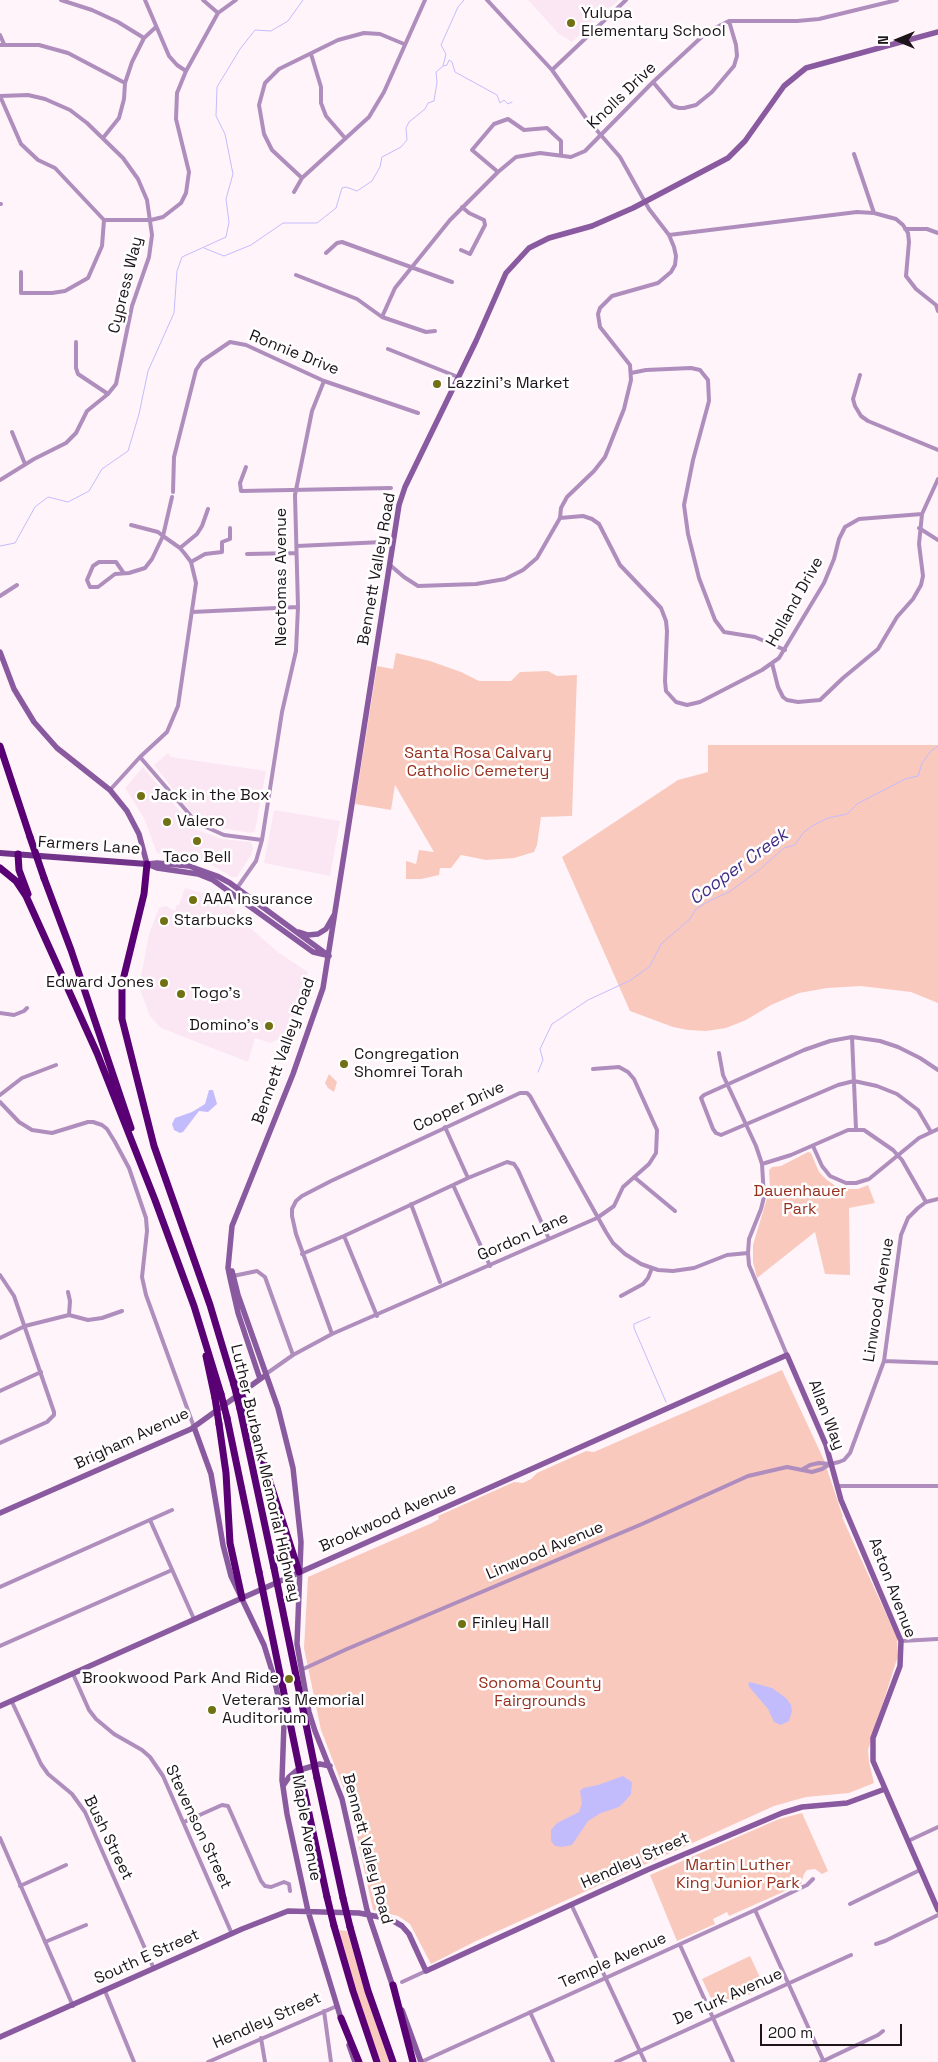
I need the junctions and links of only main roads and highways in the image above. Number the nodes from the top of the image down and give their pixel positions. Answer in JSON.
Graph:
{"nodes":[{"id":1,"x":0,"y":746,"type":"edge"},
{"id":2,"x":0,"y":853,"type":"edge"},
{"id":3,"x":18,"y":854,"type":"junction"},
{"id":4,"x":147,"y":864,"type":"joint"},
{"id":5,"x":0,"y":868,"type":"edge"},
{"id":6,"x":34,"y":912,"type":"junction"},
{"id":7,"x":155,"y":1200,"type":"junction"},
{"id":8,"x":218,"y":1396,"type":"junction"},
{"id":9,"x":243,"y":1407,"type":"junction"},
{"id":10,"x":299,"y":1572,"type":"road end"},
{"id":11,"x":242,"y":1598,"type":"road end"},
{"id":12,"x":393,"y":1985,"type":"road end"},
{"id":13,"x":340,"y":2018,"type":"road end"},
{"id":14,"x":359,"y":2062,"type":"edge"},
{"id":15,"x":377,"y":2062,"type":"edge"},
{"id":16,"x":393,"y":2062,"type":"edge"},
{"id":17,"x":413,"y":2062,"type":"edge"}],
"edges":[{"from":1,"to":7,"type":"highway","bridge":true},
{"from":2,"to":3,"type":"main road","name":"Farmers Lane"},
{"from":3,"to":4,"type":"main road","name":"Farmers Lane"},
{"from":3,"to":6,"type":"highway"},
{"from":4,"to":9,"type":"highway","name":"Luther Burbank Memorial Highway","bridge":true},
{"from":5,"to":6,"type":"highway"},
{"from":6,"to":7,"type":"highway"},
{"from":7,"to":8,"type":"highway","name":"Luther Burbank Memorial Highway"},
{"from":8,"to":11,"type":"highway","bridge":true},
{"from":8,"to":15,"type":"highway","name":"Luther Burbank Memorial Highway","bridge":true},
{"from":9,"to":10,"type":"highway"},
{"from":9,"to":16,"type":"highway","name":"Luther Burbank Memorial Highway","bridge":true},
{"from":12,"to":17,"type":"highway"},
{"from":13,"to":14,"type":"highway"}]}
